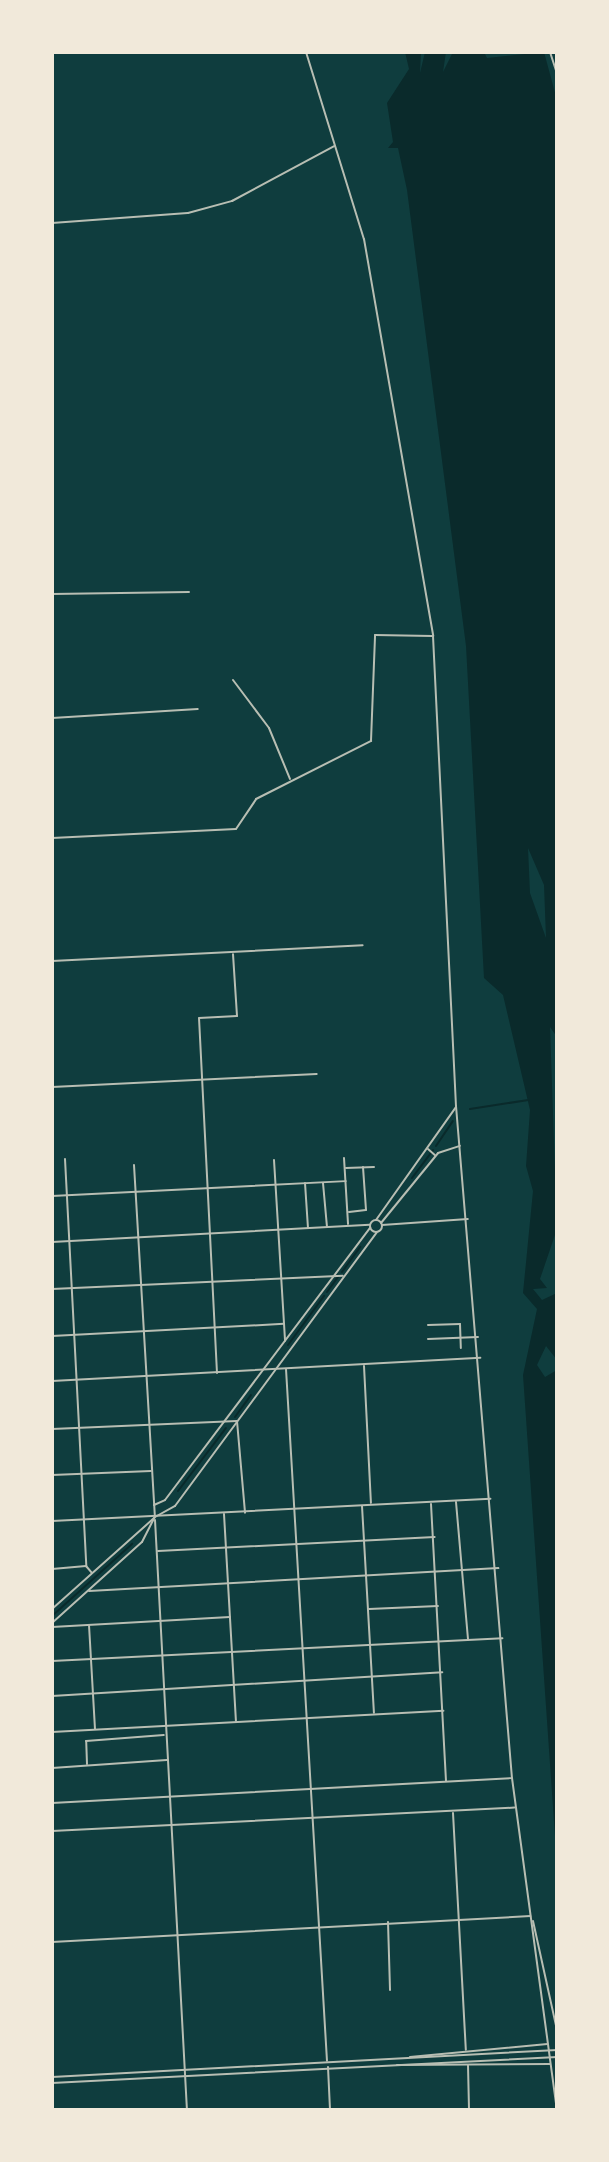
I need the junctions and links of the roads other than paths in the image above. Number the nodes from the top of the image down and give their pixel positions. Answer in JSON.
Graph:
{"nodes":[{"id":1,"x":306,"y":52,"type":"edge"},
{"id":2,"x":550,"y":52,"type":"edge"},
{"id":3,"x":557,"y":73,"type":"edge"},
{"id":4,"x":335,"y":145,"type":"junction"},
{"id":5,"x":52,"y":223,"type":"edge"},
{"id":6,"x":189,"y":592,"type":"dead end"},
{"id":7,"x":52,"y":594,"type":"edge"},
{"id":8,"x":433,"y":636,"type":"junction"},
{"id":9,"x":233,"y":680,"type":"dead end"},
{"id":10,"x":198,"y":709,"type":"dead end"},
{"id":11,"x":52,"y":718,"type":"edge"},
{"id":12,"x":290,"y":780,"type":"junction"},
{"id":13,"x":52,"y":838,"type":"edge"},
{"id":14,"x":363,"y":945,"type":"dead end"},
{"id":15,"x":233,"y":954,"type":"junction"},
{"id":16,"x":52,"y":961,"type":"edge"},
{"id":17,"x":317,"y":1074,"type":"dead end"},
{"id":18,"x":201,"y":1081,"type":"junction"},
{"id":19,"x":52,"y":1087,"type":"edge"},
{"id":20,"x":456,"y":1106,"type":"junction"},
{"id":21,"x":460,"y":1146,"type":"junction"},
{"id":22,"x":427,"y":1150,"type":"junction"},
{"id":23,"x":434,"y":1156,"type":"junction"},
{"id":24,"x":344,"y":1158,"type":"dead end"},
{"id":25,"x":65,"y":1159,"type":"dead end"},
{"id":26,"x":274,"y":1160,"type":"dead end"},
{"id":27,"x":134,"y":1165,"type":"dead end"},
{"id":28,"x":363,"y":1167,"type":"junction"},
{"id":29,"x":374,"y":1167,"type":"dead end"},
{"id":30,"x":345,"y":1168,"type":"junction"},
{"id":31,"x":323,"y":1181,"type":"junction"},
{"id":32,"x":346,"y":1181,"type":"junction"},
{"id":33,"x":305,"y":1182,"type":"junction"},
{"id":34,"x":274,"y":1183,"type":"junction"},
{"id":35,"x":206,"y":1187,"type":"junction"},
{"id":36,"x":135,"y":1191,"type":"junction"},
{"id":37,"x":67,"y":1195,"type":"junction"},
{"id":38,"x":52,"y":1196,"type":"edge"},
{"id":39,"x":348,"y":1212,"type":"junction"},
{"id":40,"x":468,"y":1219,"type":"junction"},
{"id":41,"x":376,"y":1220,"type":"junction"},
{"id":42,"x":382,"y":1224,"type":"junction"},
{"id":43,"x":348,"y":1226,"type":"junction"},
{"id":44,"x":327,"y":1227,"type":"junction"},
{"id":45,"x":370,"y":1227,"type":"junction"},
{"id":46,"x":308,"y":1228,"type":"junction"},
{"id":47,"x":278,"y":1229,"type":"junction"},
{"id":48,"x":377,"y":1232,"type":"junction"},
{"id":49,"x":209,"y":1233,"type":"junction"},
{"id":50,"x":139,"y":1239,"type":"junction"},
{"id":51,"x":52,"y":1242,"type":"edge"},
{"id":52,"x":69,"y":1242,"type":"junction"},
{"id":53,"x":337,"y":1273,"type":"junction"},
{"id":54,"x":281,"y":1277,"type":"junction"},
{"id":55,"x":344,"y":1277,"type":"junction"},
{"id":56,"x":211,"y":1280,"type":"junction"},
{"id":57,"x":140,"y":1284,"type":"junction"},
{"id":58,"x":71,"y":1288,"type":"junction"},
{"id":59,"x":52,"y":1289,"type":"edge"},
{"id":60,"x":321,"y":1295,"type":"junction"},
{"id":61,"x":327,"y":1300,"type":"junction"},
{"id":62,"x":284,"y":1324,"type":"junction"},
{"id":63,"x":428,"y":1325,"type":"dead end"},
{"id":64,"x":214,"y":1327,"type":"junction"},
{"id":65,"x":144,"y":1330,"type":"junction"},
{"id":66,"x":74,"y":1335,"type":"junction"},
{"id":67,"x":52,"y":1336,"type":"edge"},
{"id":68,"x":478,"y":1337,"type":"junction"},
{"id":69,"x":461,"y":1338,"type":"junction"},
{"id":70,"x":428,"y":1339,"type":"dead end"},
{"id":71,"x":285,"y":1343,"type":"junction"},
{"id":72,"x":461,"y":1348,"type":"dead end"},
{"id":73,"x":276,"y":1355,"type":"junction"},
{"id":74,"x":480,"y":1358,"type":"junction"},
{"id":75,"x":284,"y":1359,"type":"junction"},
{"id":76,"x":364,"y":1365,"type":"junction"},
{"id":77,"x":286,"y":1369,"type":"junction"},
{"id":78,"x":275,"y":1370,"type":"junction"},
{"id":79,"x":264,"y":1371,"type":"junction"},
{"id":80,"x":217,"y":1373,"type":"junction"},
{"id":81,"x":147,"y":1375,"type":"junction"},
{"id":82,"x":77,"y":1380,"type":"junction"},
{"id":83,"x":52,"y":1381,"type":"edge"},
{"id":84,"x":226,"y":1420,"type":"junction"},
{"id":85,"x":237,"y":1421,"type":"junction"},
{"id":86,"x":149,"y":1423,"type":"junction"},
{"id":87,"x":79,"y":1427,"type":"junction"},
{"id":88,"x":52,"y":1429,"type":"edge"},
{"id":89,"x":152,"y":1471,"type":"junction"},
{"id":90,"x":82,"y":1474,"type":"junction"},
{"id":91,"x":52,"y":1475,"type":"edge"},
{"id":92,"x":491,"y":1499,"type":"junction"},
{"id":93,"x":165,"y":1500,"type":"junction"},
{"id":94,"x":456,"y":1501,"type":"junction"},
{"id":95,"x":430,"y":1503,"type":"junction"},
{"id":96,"x":154,"y":1505,"type":"junction"},
{"id":97,"x":175,"y":1506,"type":"junction"},
{"id":98,"x":362,"y":1506,"type":"junction"},
{"id":99,"x":371,"y":1506,"type":"junction"},
{"id":100,"x":294,"y":1510,"type":"junction"},
{"id":101,"x":245,"y":1513,"type":"junction"},
{"id":102,"x":224,"y":1514,"type":"junction"},
{"id":103,"x":155,"y":1517,"type":"junction"},
{"id":104,"x":83,"y":1520,"type":"junction"},
{"id":105,"x":52,"y":1521,"type":"edge"},
{"id":106,"x":138,"y":1532,"type":"junction"},
{"id":107,"x":435,"y":1537,"type":"junction"},
{"id":108,"x":365,"y":1540,"type":"junction"},
{"id":109,"x":143,"y":1541,"type":"junction"},
{"id":110,"x":295,"y":1543,"type":"junction"},
{"id":111,"x":225,"y":1547,"type":"junction"},
{"id":112,"x":157,"y":1551,"type":"junction"},
{"id":113,"x":86,"y":1566,"type":"junction"},
{"id":114,"x":498,"y":1568,"type":"junction"},
{"id":115,"x":52,"y":1569,"type":"edge"},
{"id":116,"x":462,"y":1569,"type":"junction"},
{"id":117,"x":437,"y":1572,"type":"junction"},
{"id":118,"x":92,"y":1573,"type":"junction"},
{"id":119,"x":366,"y":1575,"type":"junction"},
{"id":120,"x":297,"y":1579,"type":"junction"},
{"id":121,"x":228,"y":1582,"type":"junction"},
{"id":122,"x":158,"y":1586,"type":"junction"},
{"id":123,"x":88,"y":1591,"type":"junction"},
{"id":124,"x":439,"y":1606,"type":"junction"},
{"id":125,"x":52,"y":1609,"type":"edge"},
{"id":126,"x":368,"y":1609,"type":"junction"},
{"id":127,"x":230,"y":1617,"type":"junction"},
{"id":128,"x":160,"y":1620,"type":"junction"},
{"id":129,"x":52,"y":1625,"type":"edge"},
{"id":130,"x":89,"y":1625,"type":"junction"},
{"id":131,"x":502,"y":1638,"type":"junction"},
{"id":132,"x":468,"y":1639,"type":"junction"},
{"id":133,"x":441,"y":1641,"type":"junction"},
{"id":134,"x":369,"y":1645,"type":"junction"},
{"id":135,"x":301,"y":1649,"type":"junction"},
{"id":136,"x":232,"y":1653,"type":"junction"},
{"id":137,"x":162,"y":1656,"type":"junction"},
{"id":138,"x":91,"y":1659,"type":"junction"},
{"id":139,"x":52,"y":1661,"type":"edge"},
{"id":140,"x":442,"y":1672,"type":"junction"},
{"id":141,"x":372,"y":1677,"type":"junction"},
{"id":142,"x":302,"y":1682,"type":"junction"},
{"id":143,"x":234,"y":1687,"type":"junction"},
{"id":144,"x":164,"y":1691,"type":"junction"},
{"id":145,"x":93,"y":1695,"type":"junction"},
{"id":146,"x":52,"y":1696,"type":"edge"},
{"id":147,"x":443,"y":1711,"type":"junction"},
{"id":148,"x":374,"y":1715,"type":"junction"},
{"id":149,"x":303,"y":1718,"type":"junction"},
{"id":150,"x":236,"y":1723,"type":"junction"},
{"id":151,"x":165,"y":1726,"type":"junction"},
{"id":152,"x":95,"y":1730,"type":"junction"},
{"id":153,"x":52,"y":1732,"type":"edge"},
{"id":154,"x":166,"y":1735,"type":"junction"},
{"id":155,"x":167,"y":1760,"type":"junction"},
{"id":156,"x":87,"y":1765,"type":"junction"},
{"id":157,"x":52,"y":1768,"type":"edge"},
{"id":158,"x":512,"y":1778,"type":"junction"},
{"id":159,"x":446,"y":1782,"type":"junction"},
{"id":160,"x":308,"y":1791,"type":"junction"},
{"id":161,"x":169,"y":1797,"type":"junction"},
{"id":162,"x":52,"y":1803,"type":"edge"},
{"id":163,"x":515,"y":1808,"type":"junction"},
{"id":164,"x":453,"y":1810,"type":"junction"},
{"id":165,"x":309,"y":1817,"type":"junction"},
{"id":166,"x":171,"y":1825,"type":"junction"},
{"id":167,"x":52,"y":1831,"type":"edge"},
{"id":168,"x":529,"y":1896,"type":"junction"},
{"id":169,"x":531,"y":1916,"type":"junction"},
{"id":170,"x":456,"y":1917,"type":"junction"},
{"id":171,"x":388,"y":1920,"type":"junction"},
{"id":172,"x":317,"y":1924,"type":"junction"},
{"id":173,"x":176,"y":1933,"type":"junction"},
{"id":174,"x":52,"y":1942,"type":"edge"},
{"id":175,"x":390,"y":1990,"type":"dead end"},
{"id":176,"x":557,"y":2030,"type":"edge"},
{"id":177,"x":548,"y":2044,"type":"junction"},
{"id":178,"x":557,"y":2050,"type":"edge"},
{"id":179,"x":466,"y":2051,"type":"junction"},
{"id":180,"x":557,"y":2057,"type":"edge"},
{"id":181,"x":440,"y":2059,"type":"junction"},
{"id":182,"x":375,"y":2060,"type":"junction"},
{"id":183,"x":327,"y":2062,"type":"junction"},
{"id":184,"x":468,"y":2064,"type":"junction"},
{"id":185,"x":550,"y":2064,"type":"junction"},
{"id":186,"x":376,"y":2065,"type":"junction"},
{"id":187,"x":328,"y":2067,"type":"junction"},
{"id":188,"x":184,"y":2070,"type":"junction"},
{"id":189,"x":185,"y":2075,"type":"junction"},
{"id":190,"x":52,"y":2077,"type":"edge"},
{"id":191,"x":52,"y":2083,"type":"edge"},
{"id":192,"x":187,"y":2110,"type":"edge"},
{"id":193,"x":330,"y":2110,"type":"edge"},
{"id":194,"x":469,"y":2110,"type":"edge"},
{"id":195,"x":557,"y":2110,"type":"edge"}],
"edges":[{"from":1,"to":4,"type":"street"},
{"from":2,"to":3,"type":"street"},
{"from":4,"to":5,"type":"street"},
{"from":4,"to":8,"type":"street"},
{"from":6,"to":7,"type":"street"},
{"from":8,"to":12,"type":"street"},
{"from":8,"to":20,"type":"street"},
{"from":9,"to":12,"type":"street"},
{"from":10,"to":11,"type":"street"},
{"from":12,"to":13,"type":"street"},
{"from":14,"to":15,"type":"street"},
{"from":15,"to":16,"type":"street"},
{"from":15,"to":18,"type":"street"},
{"from":17,"to":18,"type":"street"},
{"from":18,"to":19,"type":"street"},
{"from":18,"to":35,"type":"street"},
{"from":20,"to":21,"type":"street"},
{"from":20,"to":22,"type":"street"},
{"from":21,"to":23,"type":"street"},
{"from":21,"to":40,"type":"street"},
{"from":22,"to":23,"type":"street"},
{"from":22,"to":41,"type":"street"},
{"from":23,"to":42,"type":"street"},
{"from":24,"to":30,"type":"street"},
{"from":25,"to":37,"type":"street"},
{"from":26,"to":34,"type":"street"},
{"from":27,"to":36,"type":"street"},
{"from":28,"to":29,"type":"street"},
{"from":28,"to":30,"type":"street"},
{"from":28,"to":39,"type":"street"},
{"from":30,"to":32,"type":"street"},
{"from":31,"to":32,"type":"street"},
{"from":31,"to":33,"type":"street"},
{"from":31,"to":44,"type":"street"},
{"from":32,"to":39,"type":"street"},
{"from":33,"to":34,"type":"street"},
{"from":33,"to":46,"type":"street"},
{"from":34,"to":35,"type":"street"},
{"from":34,"to":47,"type":"street"},
{"from":35,"to":36,"type":"street"},
{"from":35,"to":49,"type":"street"},
{"from":36,"to":37,"type":"street"},
{"from":36,"to":50,"type":"street"},
{"from":37,"to":38,"type":"street"},
{"from":37,"to":52,"type":"street"},
{"from":39,"to":43,"type":"street"},
{"from":40,"to":42,"type":"street"},
{"from":40,"to":68,"type":"street"},
{"from":41,"to":42,"type":"street"},
{"from":41,"to":45,"type":"street"},
{"from":42,"to":48,"type":"street"},
{"from":43,"to":44,"type":"street"},
{"from":43,"to":45,"type":"street"},
{"from":44,"to":46,"type":"street"},
{"from":45,"to":48,"type":"street"},
{"from":45,"to":53,"type":"street"},
{"from":46,"to":47,"type":"street"},
{"from":47,"to":49,"type":"street"},
{"from":47,"to":54,"type":"street"},
{"from":48,"to":55,"type":"street"},
{"from":49,"to":50,"type":"street"},
{"from":49,"to":56,"type":"street"},
{"from":50,"to":52,"type":"street"},
{"from":50,"to":57,"type":"street"},
{"from":51,"to":52,"type":"street"},
{"from":52,"to":58,"type":"street"},
{"from":53,"to":54,"type":"street"},
{"from":53,"to":55,"type":"street"},
{"from":53,"to":60,"type":"street"},
{"from":54,"to":56,"type":"street"},
{"from":54,"to":62,"type":"street"},
{"from":55,"to":61,"type":"street"},
{"from":56,"to":57,"type":"street"},
{"from":56,"to":64,"type":"street"},
{"from":57,"to":58,"type":"street"},
{"from":57,"to":65,"type":"street"},
{"from":58,"to":59,"type":"street"},
{"from":58,"to":66,"type":"street"},
{"from":60,"to":61,"type":"street"},
{"from":60,"to":71,"type":"street"},
{"from":61,"to":75,"type":"street"},
{"from":62,"to":64,"type":"street"},
{"from":62,"to":71,"type":"street"},
{"from":63,"to":69,"type":"street"},
{"from":64,"to":65,"type":"street"},
{"from":64,"to":80,"type":"street"},
{"from":65,"to":66,"type":"street"},
{"from":65,"to":81,"type":"street"},
{"from":66,"to":67,"type":"street"},
{"from":66,"to":82,"type":"street"},
{"from":68,"to":69,"type":"street"},
{"from":68,"to":74,"type":"street"},
{"from":69,"to":70,"type":"street"},
{"from":69,"to":72,"type":"street"},
{"from":71,"to":73,"type":"street"},
{"from":73,"to":75,"type":"street"},
{"from":73,"to":79,"type":"street"},
{"from":74,"to":76,"type":"street"},
{"from":74,"to":92,"type":"street"},
{"from":75,"to":78,"type":"street"},
{"from":76,"to":77,"type":"street"},
{"from":76,"to":99,"type":"street"},
{"from":77,"to":78,"type":"street"},
{"from":77,"to":100,"type":"street"},
{"from":78,"to":79,"type":"street"},
{"from":78,"to":85,"type":"street"},
{"from":79,"to":80,"type":"street"},
{"from":79,"to":84,"type":"street"},
{"from":80,"to":81,"type":"street"},
{"from":81,"to":82,"type":"street"},
{"from":81,"to":86,"type":"street"},
{"from":82,"to":83,"type":"street"},
{"from":82,"to":87,"type":"street"},
{"from":84,"to":85,"type":"street"},
{"from":84,"to":86,"type":"street"},
{"from":84,"to":93,"type":"street"},
{"from":85,"to":97,"type":"street"},
{"from":85,"to":101,"type":"street"},
{"from":86,"to":87,"type":"street"},
{"from":86,"to":89,"type":"street"},
{"from":87,"to":88,"type":"street"},
{"from":87,"to":90,"type":"street"},
{"from":89,"to":90,"type":"street"},
{"from":89,"to":96,"type":"street"},
{"from":90,"to":91,"type":"street"},
{"from":90,"to":104,"type":"street"},
{"from":92,"to":94,"type":"street"},
{"from":92,"to":114,"type":"street"},
{"from":93,"to":96,"type":"street"},
{"from":93,"to":97,"type":"street"},
{"from":94,"to":95,"type":"street"},
{"from":94,"to":116,"type":"street"},
{"from":95,"to":99,"type":"street"},
{"from":95,"to":107,"type":"street"},
{"from":96,"to":103,"type":"street"},
{"from":97,"to":103,"type":"street"},
{"from":98,"to":99,"type":"street"},
{"from":98,"to":100,"type":"street"},
{"from":98,"to":108,"type":"street"},
{"from":100,"to":101,"type":"street"},
{"from":100,"to":110,"type":"street"},
{"from":101,"to":102,"type":"street"},
{"from":102,"to":103,"type":"street"},
{"from":102,"to":111,"type":"street"},
{"from":103,"to":104,"type":"street"},
{"from":103,"to":106,"type":"street"},
{"from":103,"to":109,"type":"street"},
{"from":103,"to":112,"type":"street"},
{"from":104,"to":105,"type":"street"},
{"from":104,"to":113,"type":"street"},
{"from":106,"to":109,"type":"street"},
{"from":106,"to":118,"type":"street"},
{"from":107,"to":108,"type":"street"},
{"from":107,"to":117,"type":"street"},
{"from":108,"to":110,"type":"street"},
{"from":108,"to":119,"type":"street"},
{"from":109,"to":123,"type":"street"},
{"from":110,"to":111,"type":"street"},
{"from":110,"to":120,"type":"street"},
{"from":111,"to":112,"type":"street"},
{"from":111,"to":121,"type":"street"},
{"from":112,"to":122,"type":"street"},
{"from":113,"to":115,"type":"street"},
{"from":113,"to":118,"type":"street"},
{"from":114,"to":116,"type":"street"},
{"from":114,"to":131,"type":"street"},
{"from":116,"to":117,"type":"street"},
{"from":116,"to":132,"type":"street"},
{"from":117,"to":119,"type":"street"},
{"from":117,"to":124,"type":"street"},
{"from":118,"to":125,"type":"street"},
{"from":119,"to":120,"type":"street"},
{"from":119,"to":126,"type":"street"},
{"from":120,"to":121,"type":"street"},
{"from":120,"to":135,"type":"street"},
{"from":121,"to":122,"type":"street"},
{"from":121,"to":127,"type":"street"},
{"from":122,"to":123,"type":"street"},
{"from":122,"to":128,"type":"street"},
{"from":123,"to":129,"type":"street"},
{"from":124,"to":126,"type":"street"},
{"from":124,"to":133,"type":"street"},
{"from":126,"to":134,"type":"street"},
{"from":127,"to":128,"type":"street"},
{"from":127,"to":136,"type":"street"},
{"from":128,"to":130,"type":"street"},
{"from":128,"to":137,"type":"street"},
{"from":129,"to":130,"type":"street"},
{"from":130,"to":138,"type":"street"},
{"from":131,"to":132,"type":"street"},
{"from":131,"to":158,"type":"street"},
{"from":132,"to":133,"type":"street"},
{"from":133,"to":134,"type":"street"},
{"from":133,"to":140,"type":"street"},
{"from":134,"to":135,"type":"street"},
{"from":134,"to":141,"type":"street"},
{"from":135,"to":136,"type":"street"},
{"from":135,"to":142,"type":"street"},
{"from":136,"to":137,"type":"street"},
{"from":136,"to":143,"type":"street"},
{"from":137,"to":138,"type":"street"},
{"from":137,"to":144,"type":"street"},
{"from":138,"to":139,"type":"street"},
{"from":138,"to":145,"type":"street"},
{"from":140,"to":141,"type":"street"},
{"from":140,"to":147,"type":"street"},
{"from":141,"to":142,"type":"street"},
{"from":141,"to":148,"type":"street"},
{"from":142,"to":143,"type":"street"},
{"from":142,"to":149,"type":"street"},
{"from":143,"to":144,"type":"street"},
{"from":143,"to":150,"type":"street"},
{"from":144,"to":145,"type":"street"},
{"from":144,"to":151,"type":"street"},
{"from":145,"to":146,"type":"street"},
{"from":145,"to":152,"type":"street"},
{"from":147,"to":148,"type":"street"},
{"from":147,"to":159,"type":"street"},
{"from":148,"to":149,"type":"street"},
{"from":149,"to":150,"type":"street"},
{"from":149,"to":160,"type":"street"},
{"from":150,"to":151,"type":"street"},
{"from":151,"to":152,"type":"street"},
{"from":151,"to":154,"type":"street"},
{"from":152,"to":153,"type":"street"},
{"from":154,"to":155,"type":"street"},
{"from":154,"to":156,"type":"street"},
{"from":155,"to":156,"type":"street"},
{"from":155,"to":161,"type":"street"},
{"from":156,"to":157,"type":"street"},
{"from":158,"to":159,"type":"street"},
{"from":158,"to":163,"type":"street"},
{"from":159,"to":160,"type":"street"},
{"from":160,"to":161,"type":"street"},
{"from":160,"to":165,"type":"street"},
{"from":161,"to":162,"type":"street"},
{"from":161,"to":166,"type":"street"},
{"from":163,"to":164,"type":"street"},
{"from":163,"to":168,"type":"street"},
{"from":164,"to":165,"type":"street"},
{"from":164,"to":170,"type":"street"},
{"from":165,"to":166,"type":"street"},
{"from":165,"to":172,"type":"street"},
{"from":166,"to":167,"type":"street"},
{"from":166,"to":173,"type":"street"},
{"from":168,"to":169,"type":"street"},
{"from":168,"to":176,"type":"street"},
{"from":169,"to":170,"type":"street"},
{"from":169,"to":177,"type":"street"},
{"from":170,"to":171,"type":"street"},
{"from":170,"to":179,"type":"street"},
{"from":171,"to":172,"type":"street"},
{"from":171,"to":175,"type":"street"},
{"from":172,"to":173,"type":"street"},
{"from":172,"to":183,"type":"street"},
{"from":173,"to":174,"type":"street"},
{"from":173,"to":188,"type":"street"},
{"from":177,"to":179,"type":"street"},
{"from":177,"to":185,"type":"street"},
{"from":178,"to":181,"type":"street"},
{"from":179,"to":182,"type":"street"},
{"from":180,"to":181,"type":"street"},
{"from":181,"to":182,"type":"street"},
{"from":181,"to":186,"type":"street"},
{"from":182,"to":183,"type":"street"},
{"from":183,"to":188,"type":"street"},
{"from":184,"to":185,"type":"street"},
{"from":184,"to":186,"type":"street"},
{"from":184,"to":194,"type":"street"},
{"from":185,"to":195,"type":"street"},
{"from":186,"to":187,"type":"street"},
{"from":187,"to":189,"type":"street"},
{"from":187,"to":193,"type":"street"},
{"from":188,"to":189,"type":"street"},
{"from":188,"to":190,"type":"street"},
{"from":189,"to":191,"type":"street"},
{"from":189,"to":192,"type":"street"}]}
